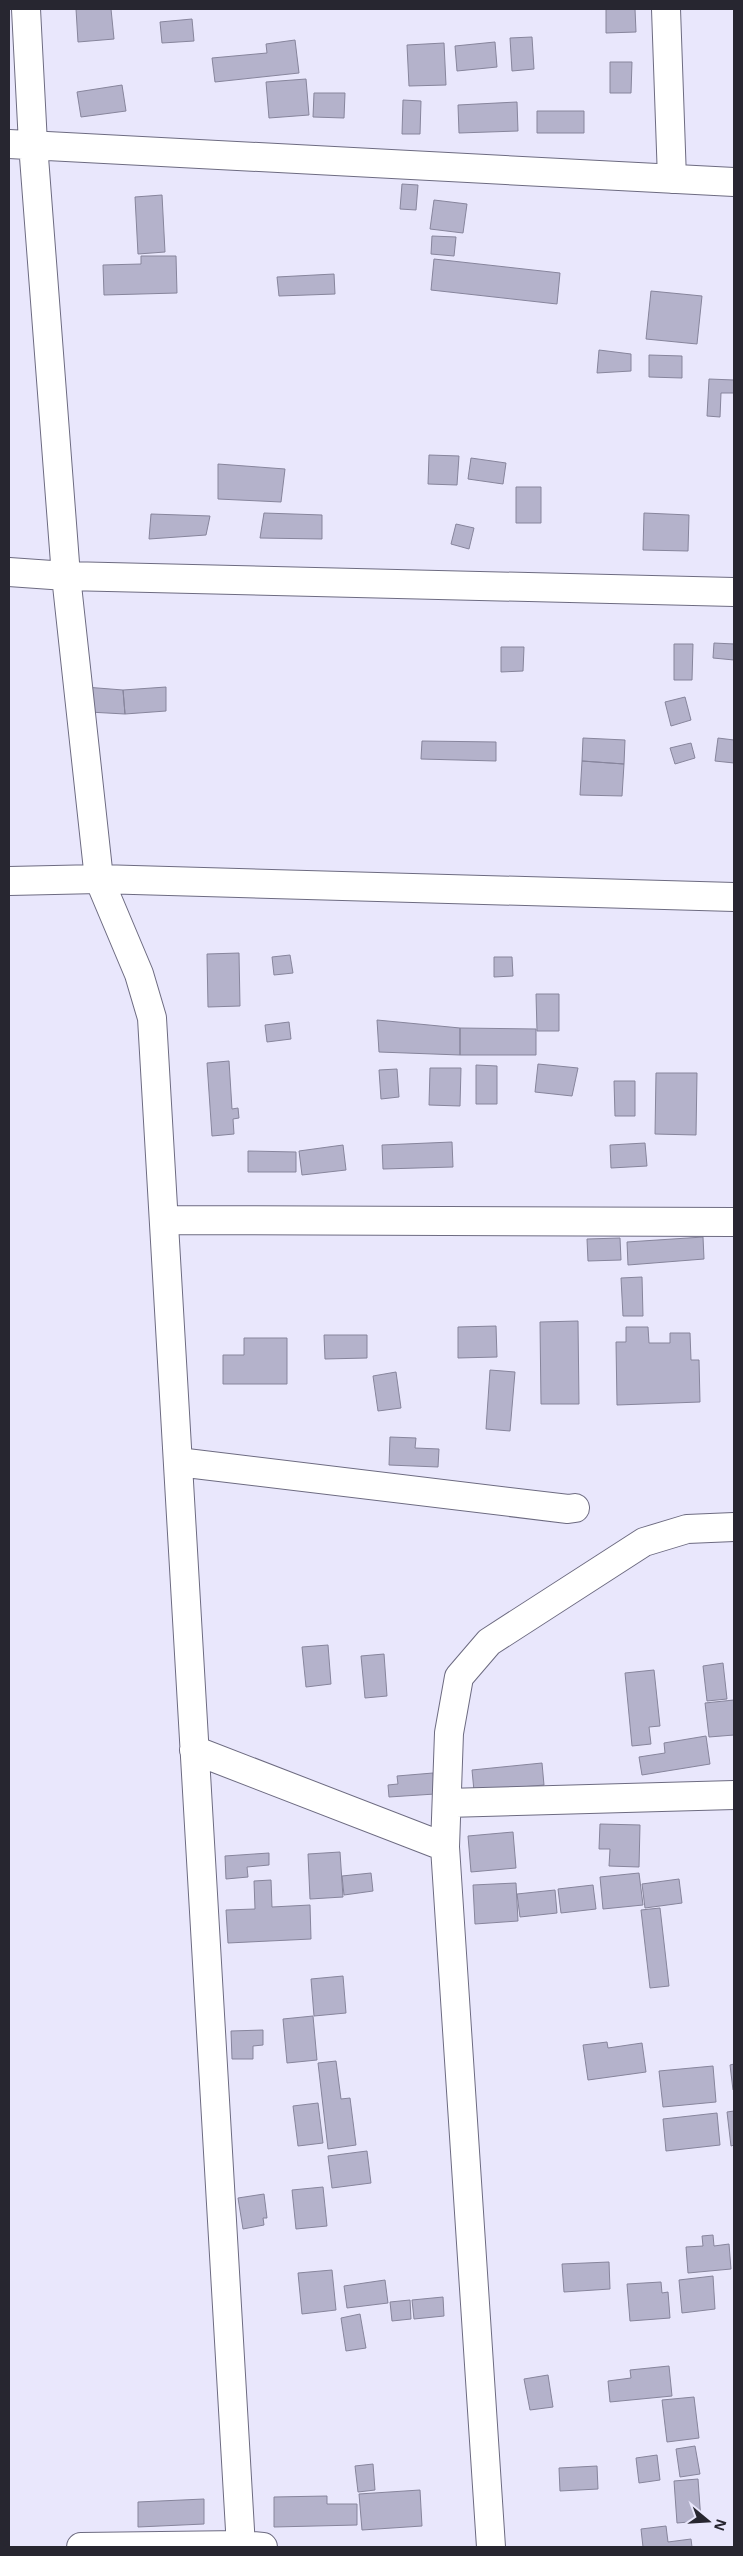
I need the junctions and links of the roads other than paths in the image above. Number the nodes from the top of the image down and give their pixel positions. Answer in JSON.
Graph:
{"nodes":[{"id":1,"x":26,"y":9,"type":"edge"},
{"id":2,"x":666,"y":9,"type":"edge"},
{"id":3,"x":21,"y":144,"type":"edge"},
{"id":4,"x":672,"y":178,"type":"junction"},
{"id":5,"x":734,"y":182,"type":"edge"},
{"id":6,"x":9,"y":572,"type":"edge"},
{"id":7,"x":66,"y":576,"type":"junction"},
{"id":8,"x":734,"y":592,"type":"edge"},
{"id":9,"x":99,"y":879,"type":"junction"},
{"id":10,"x":9,"y":881,"type":"edge"},
{"id":11,"x":734,"y":897,"type":"edge"},
{"id":12,"x":164,"y":1220,"type":"junction"},
{"id":13,"x":734,"y":1222,"type":"edge"},
{"id":14,"x":178,"y":1462,"type":"junction"},
{"id":15,"x":575,"y":1508,"type":"dead end"},
{"id":16,"x":734,"y":1527,"type":"edge"},
{"id":17,"x":194,"y":1750,"type":"junction"},
{"id":18,"x":734,"y":1795,"type":"edge"},
{"id":19,"x":447,"y":1804,"type":"junction"},
{"id":20,"x":445,"y":1847,"type":"junction"},
{"id":21,"x":248,"y":2546,"type":"edge"},
{"id":22,"x":81,"y":2547,"type":"edge"},
{"id":23,"x":491,"y":2547,"type":"edge"}],
"edges":[{"from":1,"to":3,"type":"street"},
{"from":2,"to":4,"type":"street"},
{"from":3,"to":4,"type":"street"},
{"from":3,"to":7,"type":"street"},
{"from":4,"to":5,"type":"street"},
{"from":6,"to":7,"type":"street"},
{"from":7,"to":8,"type":"street"},
{"from":7,"to":9,"type":"street"},
{"from":9,"to":10,"type":"street"},
{"from":9,"to":11,"type":"street"},
{"from":9,"to":12,"type":"street"},
{"from":12,"to":13,"type":"street"},
{"from":12,"to":14,"type":"street"},
{"from":14,"to":15,"type":"street"},
{"from":14,"to":17,"type":"street"},
{"from":16,"to":19,"type":"street"},
{"from":17,"to":20,"type":"street"},
{"from":17,"to":21,"type":"street"},
{"from":18,"to":19,"type":"street"},
{"from":19,"to":20,"type":"street"},
{"from":20,"to":23,"type":"street"},
{"from":21,"to":22,"type":"street"}]}
